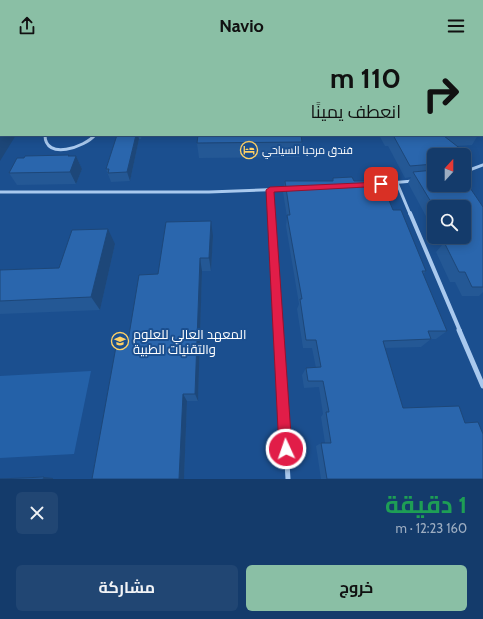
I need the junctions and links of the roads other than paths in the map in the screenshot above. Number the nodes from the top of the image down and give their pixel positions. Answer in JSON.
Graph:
{"nodes":[{"id":1,"x":46,"y":136,"type":"edge"},
{"id":2,"x":94,"y":136,"type":"edge"},
{"id":3,"x":483,"y":165,"type":"edge"},
{"id":4,"x":471,"y":169,"type":"edge"},
{"id":5,"x":419,"y":180,"type":"edge"},
{"id":6,"x":397,"y":183,"type":"junction"},
{"id":7,"x":373,"y":184,"type":"edge"},
{"id":8,"x":294,"y":188,"type":"edge"},
{"id":9,"x":270,"y":190,"type":"junction"},
{"id":10,"x":0,"y":192,"type":"edge"},
{"id":11,"x":483,"y":386,"type":"edge"},
{"id":12,"x":288,"y":479,"type":"edge"}],
"edges":[{"from":1,"to":2,"type":"street"},
{"from":3,"to":4,"type":"street"},
{"from":5,"to":6,"type":"street"},
{"from":6,"to":7,"type":"street"},
{"from":6,"to":11,"type":"street"},
{"from":8,"to":9,"type":"street"},
{"from":9,"to":10,"type":"street"},
{"from":9,"to":12,"type":"street"}]}
